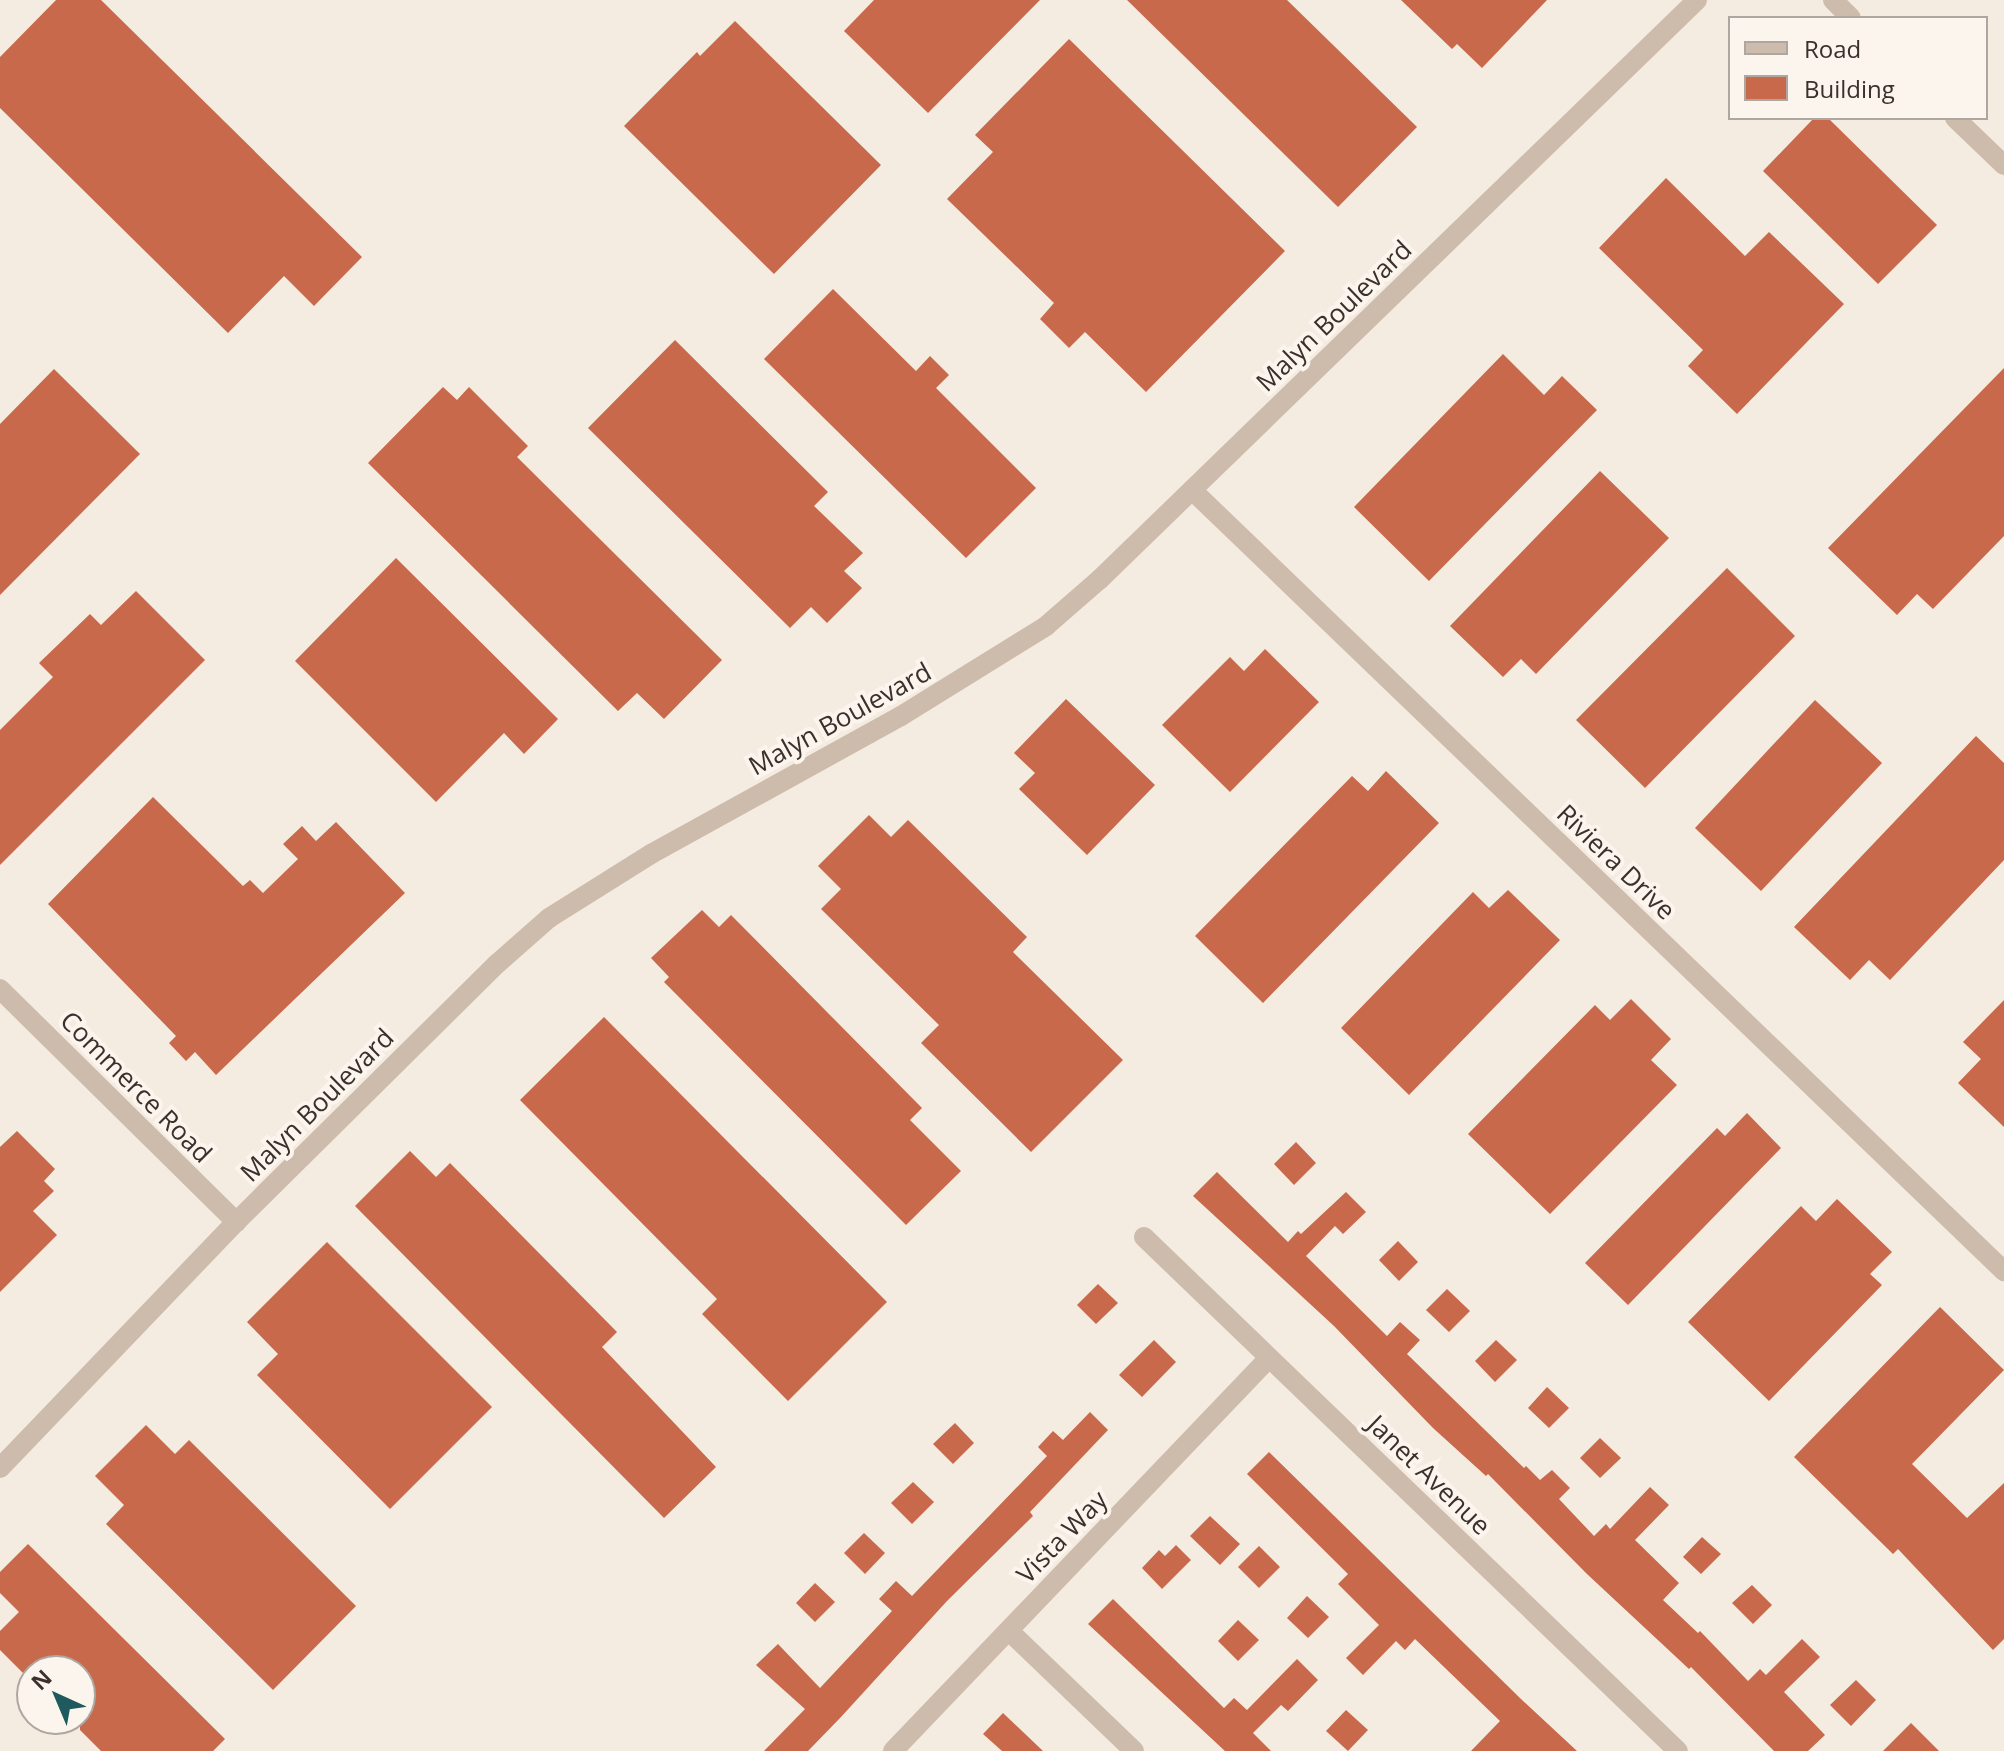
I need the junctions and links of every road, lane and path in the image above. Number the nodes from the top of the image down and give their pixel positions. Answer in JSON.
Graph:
{"nodes":[{"id":1,"x":1697,"y":0,"type":"edge"},
{"id":2,"x":1833,"y":0,"type":"edge"},
{"id":3,"x":1849,"y":16,"type":"edge"},
{"id":4,"x":1957,"y":120,"type":"edge"},
{"id":5,"x":2004,"y":165,"type":"edge"},
{"id":6,"x":1192,"y":490,"type":"junction"},
{"id":7,"x":0,"y":989,"type":"edge"},
{"id":8,"x":236,"y":1222,"type":"junction"},
{"id":9,"x":1144,"y":1237,"type":"dead end"},
{"id":10,"x":2004,"y":1271,"type":"edge"},
{"id":11,"x":1269,"y":1358,"type":"junction"},
{"id":12,"x":0,"y":1468,"type":"edge"},
{"id":13,"x":1009,"y":1631,"type":"junction"},
{"id":14,"x":893,"y":1751,"type":"edge"},
{"id":15,"x":1134,"y":1751,"type":"edge"},
{"id":16,"x":1678,"y":1751,"type":"edge"}],
"edges":[{"from":1,"to":6,"type":"street","name":"Malyn Boulevard"},
{"from":2,"to":3,"type":"street"},
{"from":4,"to":5,"type":"street"},
{"from":6,"to":8,"type":"street","name":"Malyn Boulevard"},
{"from":6,"to":10,"type":"street","name":"Riviera Drive"},
{"from":7,"to":8,"type":"street","name":"Commerce Road"},
{"from":8,"to":12,"type":"street","name":"Malyn Boulevard"},
{"from":9,"to":11,"type":"street","name":"Janet Avenue"},
{"from":11,"to":13,"type":"street","name":"Vista Way"},
{"from":11,"to":16,"type":"street","name":"Janet Avenue"},
{"from":13,"to":14,"type":"street","name":"Vista Way"},
{"from":13,"to":15,"type":"street"}]}
